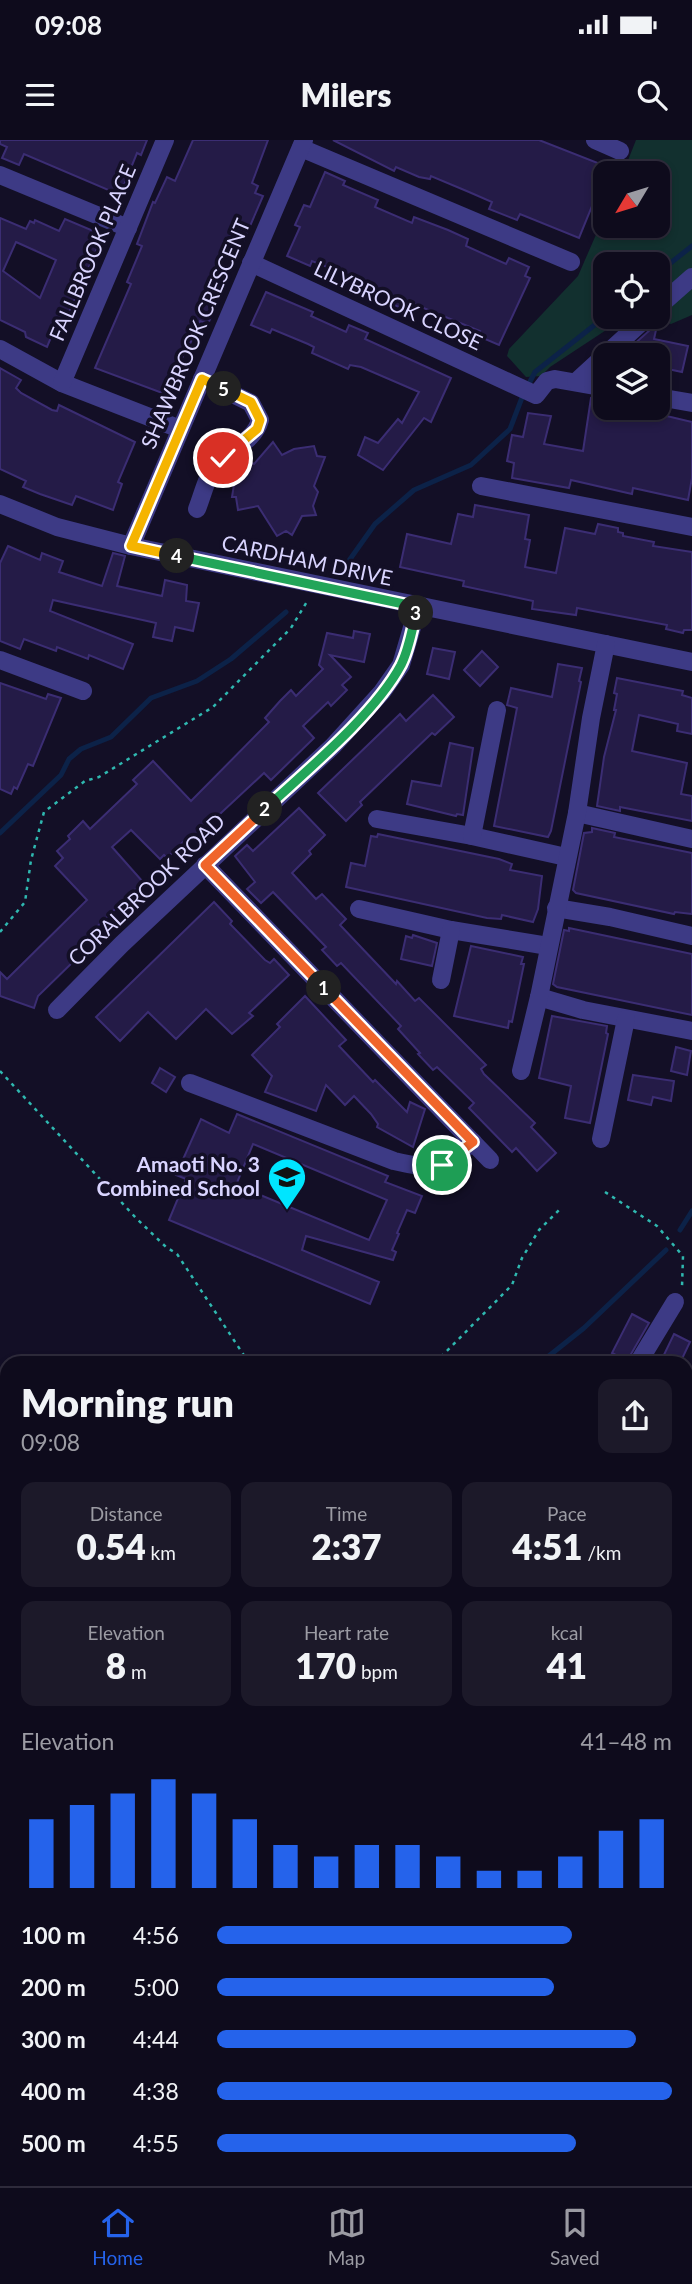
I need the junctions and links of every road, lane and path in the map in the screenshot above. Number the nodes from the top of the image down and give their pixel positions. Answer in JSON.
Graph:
{"nodes":[{"id":1,"x":165,"y":140,"type":"edge"},
{"id":2,"x":595,"y":140,"type":"edge"},
{"id":3,"x":302,"y":144,"type":"edge"},
{"id":4,"x":620,"y":151,"type":"dead end"},
{"id":5,"x":0,"y":175,"type":"edge"},
{"id":6,"x":128,"y":228,"type":"junction"},
{"id":7,"x":571,"y":262,"type":"dead end"},
{"id":8,"x":251,"y":263,"type":"junction"},
{"id":9,"x":692,"y":277,"type":"edge"},
{"id":10,"x":670,"y":296,"type":"edge"},
{"id":11,"x":634,"y":329,"type":"edge"},
{"id":12,"x":0,"y":349,"type":"edge"},
{"id":13,"x":202,"y":379,"type":"junction"},
{"id":14,"x":576,"y":382,"type":"junction"},
{"id":15,"x":62,"y":383,"type":"junction"},
{"id":16,"x":593,"y":385,"type":"edge"},
{"id":17,"x":670,"y":399,"type":"edge"},
{"id":18,"x":692,"y":403,"type":"edge"},
{"id":19,"x":180,"y":429,"type":"junction"},
{"id":20,"x":481,"y":486,"type":"dead end"},
{"id":21,"x":0,"y":504,"type":"edge"},
{"id":22,"x":197,"y":509,"type":"dead end"},
{"id":23,"x":692,"y":527,"type":"edge"},
{"id":24,"x":131,"y":546,"type":"junction"},
{"id":25,"x":317,"y":585,"type":"junction"},
{"id":26,"x":418,"y":607,"type":"junction"},
{"id":27,"x":606,"y":644,"type":"junction"},
{"id":28,"x":0,"y":660,"type":"edge"},
{"id":29,"x":692,"y":662,"type":"edge"},
{"id":30,"x":83,"y":691,"type":"dead end"},
{"id":31,"x":497,"y":710,"type":"dead end"},
{"id":32,"x":577,"y":813,"type":"junction"},
{"id":33,"x":377,"y":819,"type":"dead end"},
{"id":34,"x":472,"y":836,"type":"junction"},
{"id":35,"x":692,"y":839,"type":"edge"},
{"id":36,"x":566,"y":857,"type":"junction"},
{"id":37,"x":205,"y":865,"type":"junction"},
{"id":38,"x":556,"y":908,"type":"junction"},
{"id":39,"x":359,"y":909,"type":"dead end"},
{"id":40,"x":451,"y":930,"type":"junction"},
{"id":41,"x":0,"y":932,"type":"edge"},
{"id":42,"x":692,"y":936,"type":"edge"},
{"id":43,"x":548,"y":946,"type":"junction"},
{"id":44,"x":441,"y":981,"type":"dead end"},
{"id":45,"x":539,"y":997,"type":"junction"},
{"id":46,"x":57,"y":1010,"type":"dead end"},
{"id":47,"x":626,"y":1019,"type":"junction"},
{"id":48,"x":692,"y":1031,"type":"edge"},
{"id":49,"x":0,"y":1071,"type":"edge"},
{"id":50,"x":521,"y":1071,"type":"dead end"},
{"id":51,"x":190,"y":1083,"type":"dead end"},
{"id":52,"x":601,"y":1139,"type":"dead end"},
{"id":53,"x":473,"y":1142,"type":"junction"},
{"id":54,"x":491,"y":1160,"type":"dead end"},
{"id":55,"x":605,"y":1192,"type":"dead end"},
{"id":56,"x":559,"y":1209,"type":"dead end"},
{"id":57,"x":675,"y":1302,"type":"joint"},
{"id":58,"x":244,"y":1356,"type":"edge"},
{"id":59,"x":442,"y":1356,"type":"edge"},
{"id":60,"x":642,"y":1356,"type":"edge"}],
"edges":[{"from":1,"to":6,"type":"street","name":"FALLBROOK PLACE"},
{"from":2,"to":4,"type":"street"},
{"from":3,"to":7,"type":"street"},
{"from":3,"to":8,"type":"street","name":"SHAWBROOK CRESCENT"},
{"from":5,"to":6,"type":"street"},
{"from":6,"to":15,"type":"street","name":"FALLBROOK PLACE"},
{"from":8,"to":13,"type":"street","name":"SHAWBROOK CRESCENT"},
{"from":8,"to":14,"type":"street","name":"LILYBROOK CLOSE"},
{"from":9,"to":10,"type":"street"},
{"from":11,"to":14,"type":"street"},
{"from":12,"to":15,"type":"street"},
{"from":13,"to":19,"type":"street","name":"SHAWBROOK CRESCENT"},
{"from":13,"to":22,"type":"street"},
{"from":14,"to":16,"type":"street"},
{"from":15,"to":19,"type":"street"},
{"from":17,"to":18,"type":"street"},
{"from":19,"to":24,"type":"street","name":"SHAWBROOK CRESCENT"},
{"from":20,"to":23,"type":"street"},
{"from":21,"to":24,"type":"street","name":"CARDHAM DRIVE"},
{"from":24,"to":25,"type":"street","name":"CARDHAM DRIVE"},
{"from":25,"to":26,"type":"street","name":"CARDHAM DRIVE"},
{"from":25,"to":41,"type":"path"},
{"from":26,"to":27,"type":"street","name":"CARDHAM DRIVE"},
{"from":26,"to":37,"type":"street","name":"CORALBROOK ROAD"},
{"from":27,"to":29,"type":"street","name":"CARDHAM DRIVE"},
{"from":27,"to":32,"type":"street"},
{"from":28,"to":30,"type":"street"},
{"from":31,"to":34,"type":"street"},
{"from":32,"to":35,"type":"street"},
{"from":32,"to":36,"type":"street"},
{"from":33,"to":34,"type":"street"},
{"from":34,"to":36,"type":"street"},
{"from":36,"to":38,"type":"street"},
{"from":37,"to":46,"type":"street","name":"CORALBROOK ROAD"},
{"from":37,"to":53,"type":"street"},
{"from":38,"to":42,"type":"street"},
{"from":38,"to":43,"type":"street"},
{"from":39,"to":40,"type":"street"},
{"from":40,"to":43,"type":"street"},
{"from":40,"to":44,"type":"street"},
{"from":43,"to":45,"type":"street"},
{"from":45,"to":47,"type":"street"},
{"from":45,"to":50,"type":"street"},
{"from":47,"to":48,"type":"street"},
{"from":47,"to":52,"type":"street"},
{"from":49,"to":58,"type":"path"},
{"from":51,"to":53,"type":"street"},
{"from":53,"to":54,"type":"street"},
{"from":55,"to":57,"type":"path"},
{"from":56,"to":59,"type":"path"},
{"from":57,"to":60,"type":"street"}]}
